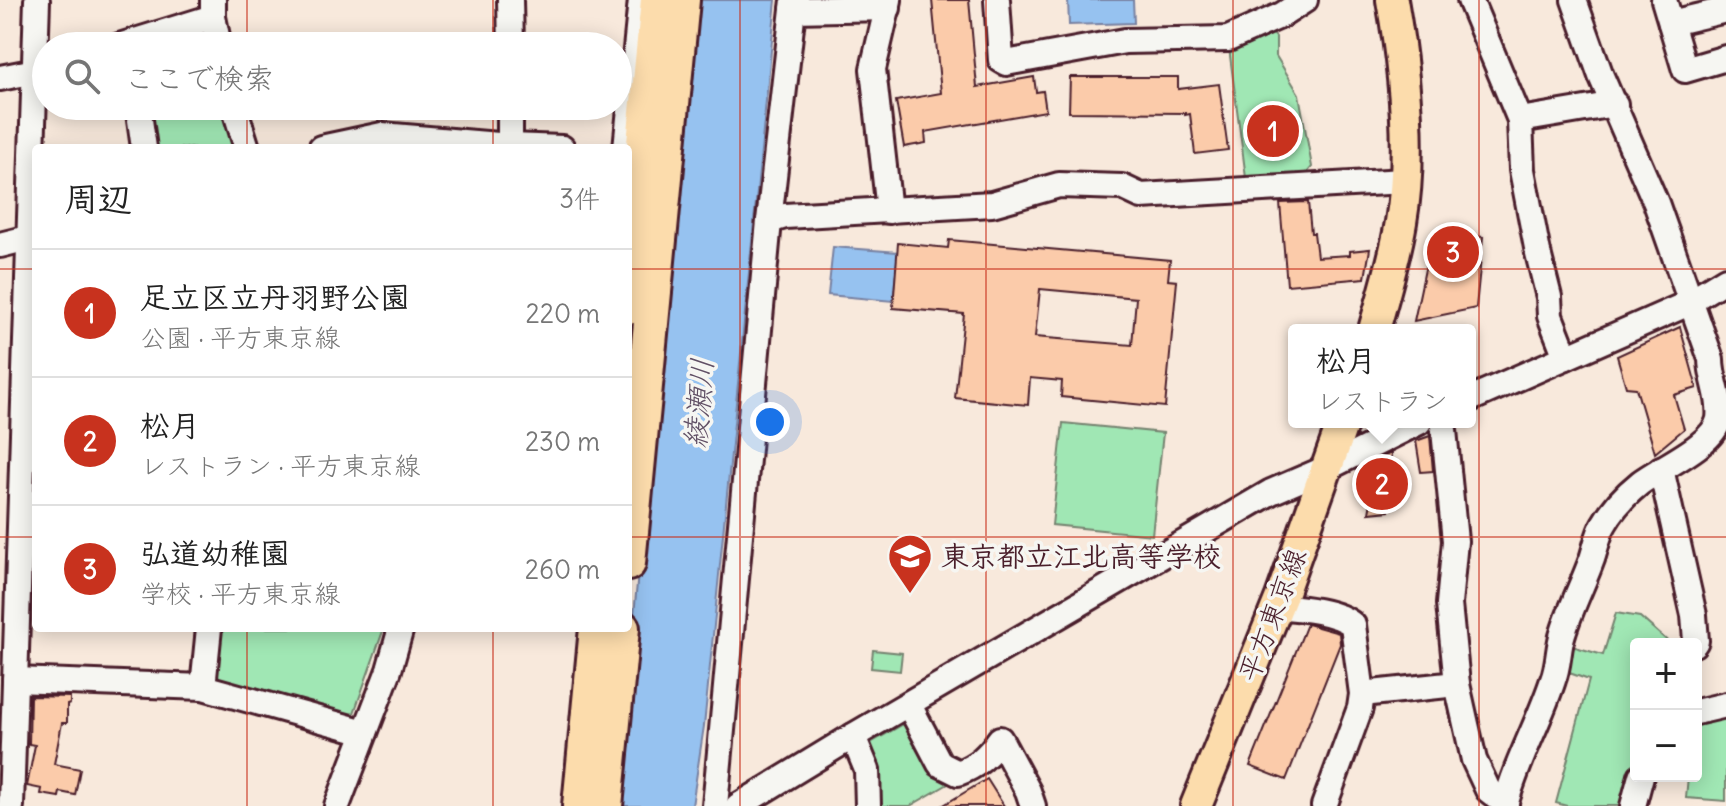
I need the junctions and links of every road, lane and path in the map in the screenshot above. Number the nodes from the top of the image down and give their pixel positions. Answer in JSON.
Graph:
{"nodes":[{"id":1,"x":37,"y":0,"type":"edge"},
{"id":2,"x":510,"y":0,"type":"edge"},
{"id":3,"x":641,"y":0,"type":"edge"},
{"id":4,"x":658,"y":0,"type":"edge"},
{"id":5,"x":682,"y":0,"type":"edge"},
{"id":6,"x":997,"y":0,"type":"edge"},
{"id":7,"x":1305,"y":0,"type":"edge"},
{"id":8,"x":1392,"y":0,"type":"edge"},
{"id":9,"x":1470,"y":0,"type":"edge"},
{"id":10,"x":1574,"y":0,"type":"edge"},
{"id":11,"x":889,"y":4,"type":"edge"},
{"id":12,"x":793,"y":5,"type":"edge"},
{"id":13,"x":213,"y":8,"type":"edge"},
{"id":14,"x":1726,"y":10,"type":"edge"},
{"id":15,"x":1667,"y":12,"type":"edge"},
{"id":16,"x":38,"y":32,"type":"edge"},
{"id":17,"x":156,"y":32,"type":"edge"},
{"id":18,"x":217,"y":32,"type":"edge"},
{"id":19,"x":511,"y":32,"type":"edge"},
{"id":20,"x":1726,"y":58,"type":"edge"},
{"id":21,"x":32,"y":72,"type":"edge"},
{"id":22,"x":0,"y":78,"type":"edge"},
{"id":23,"x":632,"y":89,"type":"edge"},
{"id":24,"x":1615,"y":104,"type":"junction"},
{"id":25,"x":38,"y":120,"type":"edge"},
{"id":26,"x":140,"y":120,"type":"edge"},
{"id":27,"x":238,"y":120,"type":"edge"},
{"id":28,"x":510,"y":120,"type":"edge"},
{"id":29,"x":629,"y":120,"type":"edge"},
{"id":30,"x":1520,"y":120,"type":"junction"},
{"id":31,"x":36,"y":144,"type":"edge"},
{"id":32,"x":143,"y":144,"type":"edge"},
{"id":33,"x":246,"y":144,"type":"edge"},
{"id":34,"x":340,"y":144,"type":"edge"},
{"id":35,"x":478,"y":144,"type":"edge"},
{"id":36,"x":510,"y":144,"type":"edge"},
{"id":37,"x":626,"y":144,"type":"edge"},
{"id":38,"x":1404,"y":181,"type":"junction"},
{"id":39,"x":889,"y":211,"type":"junction"},
{"id":40,"x":769,"y":221,"type":"junction"},
{"id":41,"x":32,"y":237,"type":"edge"},
{"id":42,"x":0,"y":245,"type":"edge"},
{"id":43,"x":632,"y":266,"type":"edge"},
{"id":44,"x":1726,"y":279,"type":"edge"},
{"id":45,"x":1691,"y":300,"type":"junction"},
{"id":46,"x":1375,"y":324,"type":"edge"},
{"id":47,"x":1719,"y":356,"type":"edge"},
{"id":48,"x":1566,"y":357,"type":"junction"},
{"id":49,"x":1476,"y":396,"type":"edge"},
{"id":50,"x":1723,"y":401,"type":"edge"},
{"id":51,"x":1341,"y":428,"type":"edge"},
{"id":52,"x":1407,"y":428,"type":"edge"},
{"id":53,"x":1444,"y":428,"type":"edge"},
{"id":54,"x":1327,"y":468,"type":"junction"},
{"id":55,"x":1661,"y":469,"type":"junction"},
{"id":56,"x":19,"y":521,"type":"edge"},
{"id":57,"x":632,"y":521,"type":"edge"},
{"id":58,"x":1277,"y":606,"type":"junction"},
{"id":59,"x":209,"y":632,"type":"edge"},
{"id":60,"x":400,"y":632,"type":"edge"},
{"id":61,"x":581,"y":632,"type":"edge"},
{"id":62,"x":597,"y":632,"type":"edge"},
{"id":63,"x":622,"y":632,"type":"edge"},
{"id":64,"x":1696,"y":638,"type":"edge"},
{"id":65,"x":15,"y":680,"type":"junction"},
{"id":66,"x":1457,"y":684,"type":"junction"},
{"id":67,"x":203,"y":687,"type":"junction"},
{"id":68,"x":1362,"y":694,"type":"junction"},
{"id":69,"x":909,"y":705,"type":"junction"},
{"id":70,"x":1726,"y":705,"type":"edge"},
{"id":71,"x":1702,"y":711,"type":"edge"},
{"id":72,"x":365,"y":732,"type":"junction"},
{"id":73,"x":853,"y":736,"type":"junction"},
{"id":74,"x":1639,"y":782,"type":"edge"},
{"id":75,"x":1506,"y":805,"type":"edge"},
{"id":76,"x":11,"y":806,"type":"edge"},
{"id":77,"x":337,"y":806,"type":"edge"},
{"id":78,"x":566,"y":806,"type":"edge"},
{"id":79,"x":580,"y":806,"type":"edge"},
{"id":80,"x":605,"y":806,"type":"edge"},
{"id":81,"x":715,"y":806,"type":"edge"},
{"id":82,"x":738,"y":806,"type":"edge"},
{"id":83,"x":868,"y":806,"type":"edge"},
{"id":84,"x":1033,"y":806,"type":"edge"},
{"id":85,"x":1196,"y":806,"type":"edge"},
{"id":86,"x":1324,"y":806,"type":"edge"},
{"id":87,"x":1633,"y":806,"type":"edge"}],
"edges":[{"from":1,"to":16,"type":"street"},
{"from":2,"to":19,"type":"street"},
{"from":3,"to":23,"type":"street"},
{"from":4,"to":43,"type":"highway"},
{"from":5,"to":57,"type":"highway"},
{"from":6,"to":7,"type":"street"},
{"from":8,"to":38,"type":"main road"},
{"from":9,"to":30,"type":"street"},
{"from":10,"to":24,"type":"street"},
{"from":11,"to":12,"type":"street"},
{"from":11,"to":39,"type":"street"},
{"from":12,"to":40,"type":"street"},
{"from":13,"to":17,"type":"street"},
{"from":13,"to":18,"type":"street"},
{"from":14,"to":15,"type":"street"},
{"from":15,"to":20,"type":"street"},
{"from":21,"to":22,"type":"street"},
{"from":24,"to":30,"type":"street"},
{"from":24,"to":45,"type":"street"},
{"from":25,"to":31,"type":"street"},
{"from":26,"to":32,"type":"street"},
{"from":27,"to":33,"type":"street"},
{"from":28,"to":36,"type":"street"},
{"from":29,"to":37,"type":"street"},
{"from":30,"to":48,"type":"street"},
{"from":34,"to":35,"type":"street"},
{"from":38,"to":39,"type":"street"},
{"from":38,"to":46,"type":"main road"},
{"from":39,"to":40,"type":"street"},
{"from":40,"to":81,"type":"street"},
{"from":41,"to":42,"type":"street"},
{"from":41,"to":56,"type":"street"},
{"from":44,"to":45,"type":"street"},
{"from":45,"to":47,"type":"street"},
{"from":45,"to":48,"type":"street"},
{"from":47,"to":50,"type":"street"},
{"from":48,"to":49,"type":"street"},
{"from":50,"to":55,"type":"street"},
{"from":51,"to":54,"type":"main road","name":"平方東京線"},
{"from":52,"to":54,"type":"street"},
{"from":53,"to":66,"type":"street"},
{"from":54,"to":58,"type":"main road","name":"平方東京線"},
{"from":54,"to":69,"type":"street"},
{"from":55,"to":64,"type":"street"},
{"from":55,"to":75,"type":"street"},
{"from":56,"to":65,"type":"street"},
{"from":58,"to":68,"type":"street"},
{"from":58,"to":85,"type":"main road","name":"平方東京線"},
{"from":59,"to":67,"type":"street"},
{"from":60,"to":72,"type":"street"},
{"from":61,"to":78,"type":"street"},
{"from":62,"to":79,"type":"highway"},
{"from":63,"to":80,"type":"highway"},
{"from":65,"to":67,"type":"street"},
{"from":65,"to":76,"type":"street"},
{"from":66,"to":68,"type":"street"},
{"from":66,"to":75,"type":"street"},
{"from":67,"to":72,"type":"street"},
{"from":68,"to":86,"type":"street"},
{"from":69,"to":73,"type":"street"},
{"from":69,"to":84,"type":"street"},
{"from":70,"to":71,"type":"street"},
{"from":72,"to":77,"type":"street"},
{"from":73,"to":82,"type":"street"},
{"from":73,"to":83,"type":"street"},
{"from":74,"to":87,"type":"street"}]}
